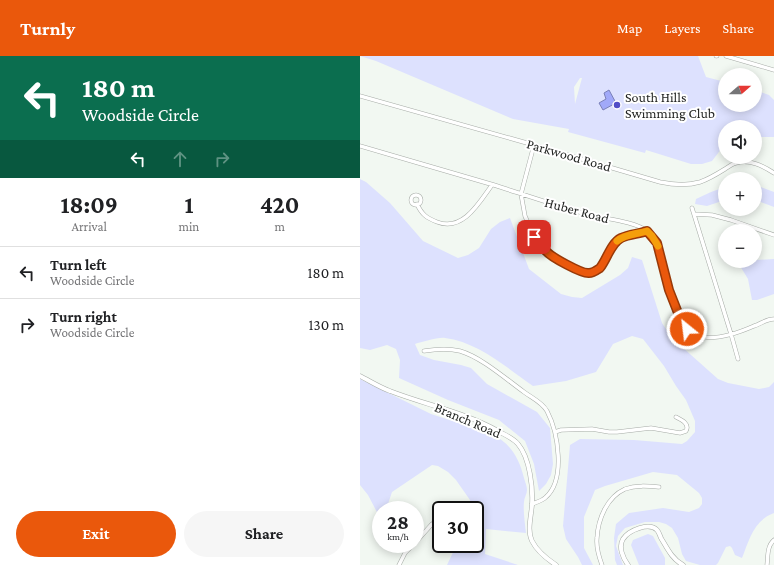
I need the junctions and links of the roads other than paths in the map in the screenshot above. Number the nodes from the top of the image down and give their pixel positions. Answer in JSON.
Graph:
{"nodes":[{"id":1,"x":726,"y":56,"type":"edge"},
{"id":2,"x":774,"y":70,"type":"edge"},
{"id":3,"x":360,"y":96,"type":"edge"},
{"id":4,"x":534,"y":145,"type":"junction"},
{"id":5,"x":360,"y":146,"type":"edge"},
{"id":6,"x":774,"y":173,"type":"edge"},
{"id":7,"x":492,"y":185,"type":"junction"},
{"id":8,"x":521,"y":194,"type":"junction"},
{"id":9,"x":417,"y":204,"type":"dead end"},
{"id":10,"x":692,"y":208,"type":"dead end"},
{"id":11,"x":694,"y":214,"type":"junction"},
{"id":12,"x":647,"y":231,"type":"junction"},
{"id":13,"x":774,"y":235,"type":"edge"},
{"id":14,"x":774,"y":319,"type":"edge"},
{"id":15,"x":731,"y":334,"type":"junction"},
{"id":16,"x":424,"y":351,"type":"dead end"},
{"id":17,"x":738,"y":359,"type":"dead end"},
{"id":18,"x":360,"y":376,"type":"edge"},
{"id":19,"x":676,"y":417,"type":"dead end"},
{"id":20,"x":555,"y":432,"type":"junction"},
{"id":21,"x":659,"y":487,"type":"dead end"},
{"id":22,"x":532,"y":504,"type":"junction"},
{"id":23,"x":432,"y":524,"type":"dead end"},
{"id":24,"x":424,"y":532,"type":"edge"},
{"id":25,"x":774,"y":540,"type":"edge"},
{"id":26,"x":405,"y":553,"type":"edge"},
{"id":27,"x":399,"y":565,"type":"edge"},
{"id":28,"x":556,"y":565,"type":"edge"},
{"id":29,"x":602,"y":565,"type":"edge"},
{"id":30,"x":628,"y":565,"type":"edge"},
{"id":31,"x":683,"y":565,"type":"edge"},
{"id":32,"x":768,"y":565,"type":"edge"}],
"edges":[{"from":1,"to":2,"type":"street"},
{"from":3,"to":4,"type":"street","name":"Parkwood Road"},
{"from":4,"to":6,"type":"street","name":"Parkwood Road"},
{"from":4,"to":8,"type":"street"},
{"from":5,"to":7,"type":"street","name":"Huber Road"},
{"from":7,"to":8,"type":"street","name":"Huber Road"},
{"from":7,"to":9,"type":"street"},
{"from":8,"to":12,"type":"street","name":"Huber Road"},
{"from":8,"to":12,"type":"street"},
{"from":10,"to":11,"type":"street"},
{"from":11,"to":13,"type":"street"},
{"from":11,"to":15,"type":"street"},
{"from":12,"to":15,"type":"street"},
{"from":14,"to":15,"type":"street"},
{"from":15,"to":17,"type":"street"},
{"from":16,"to":20,"type":"street"},
{"from":18,"to":22,"type":"street","name":"Branch Road"},
{"from":19,"to":20,"type":"street"},
{"from":20,"to":22,"type":"street"},
{"from":21,"to":29,"type":"street"},
{"from":22,"to":28,"type":"street","name":"Branch Road"},
{"from":23,"to":24,"type":"street"},
{"from":25,"to":32,"type":"street"},
{"from":26,"to":27,"type":"street"},
{"from":30,"to":31,"type":"street"}]}
